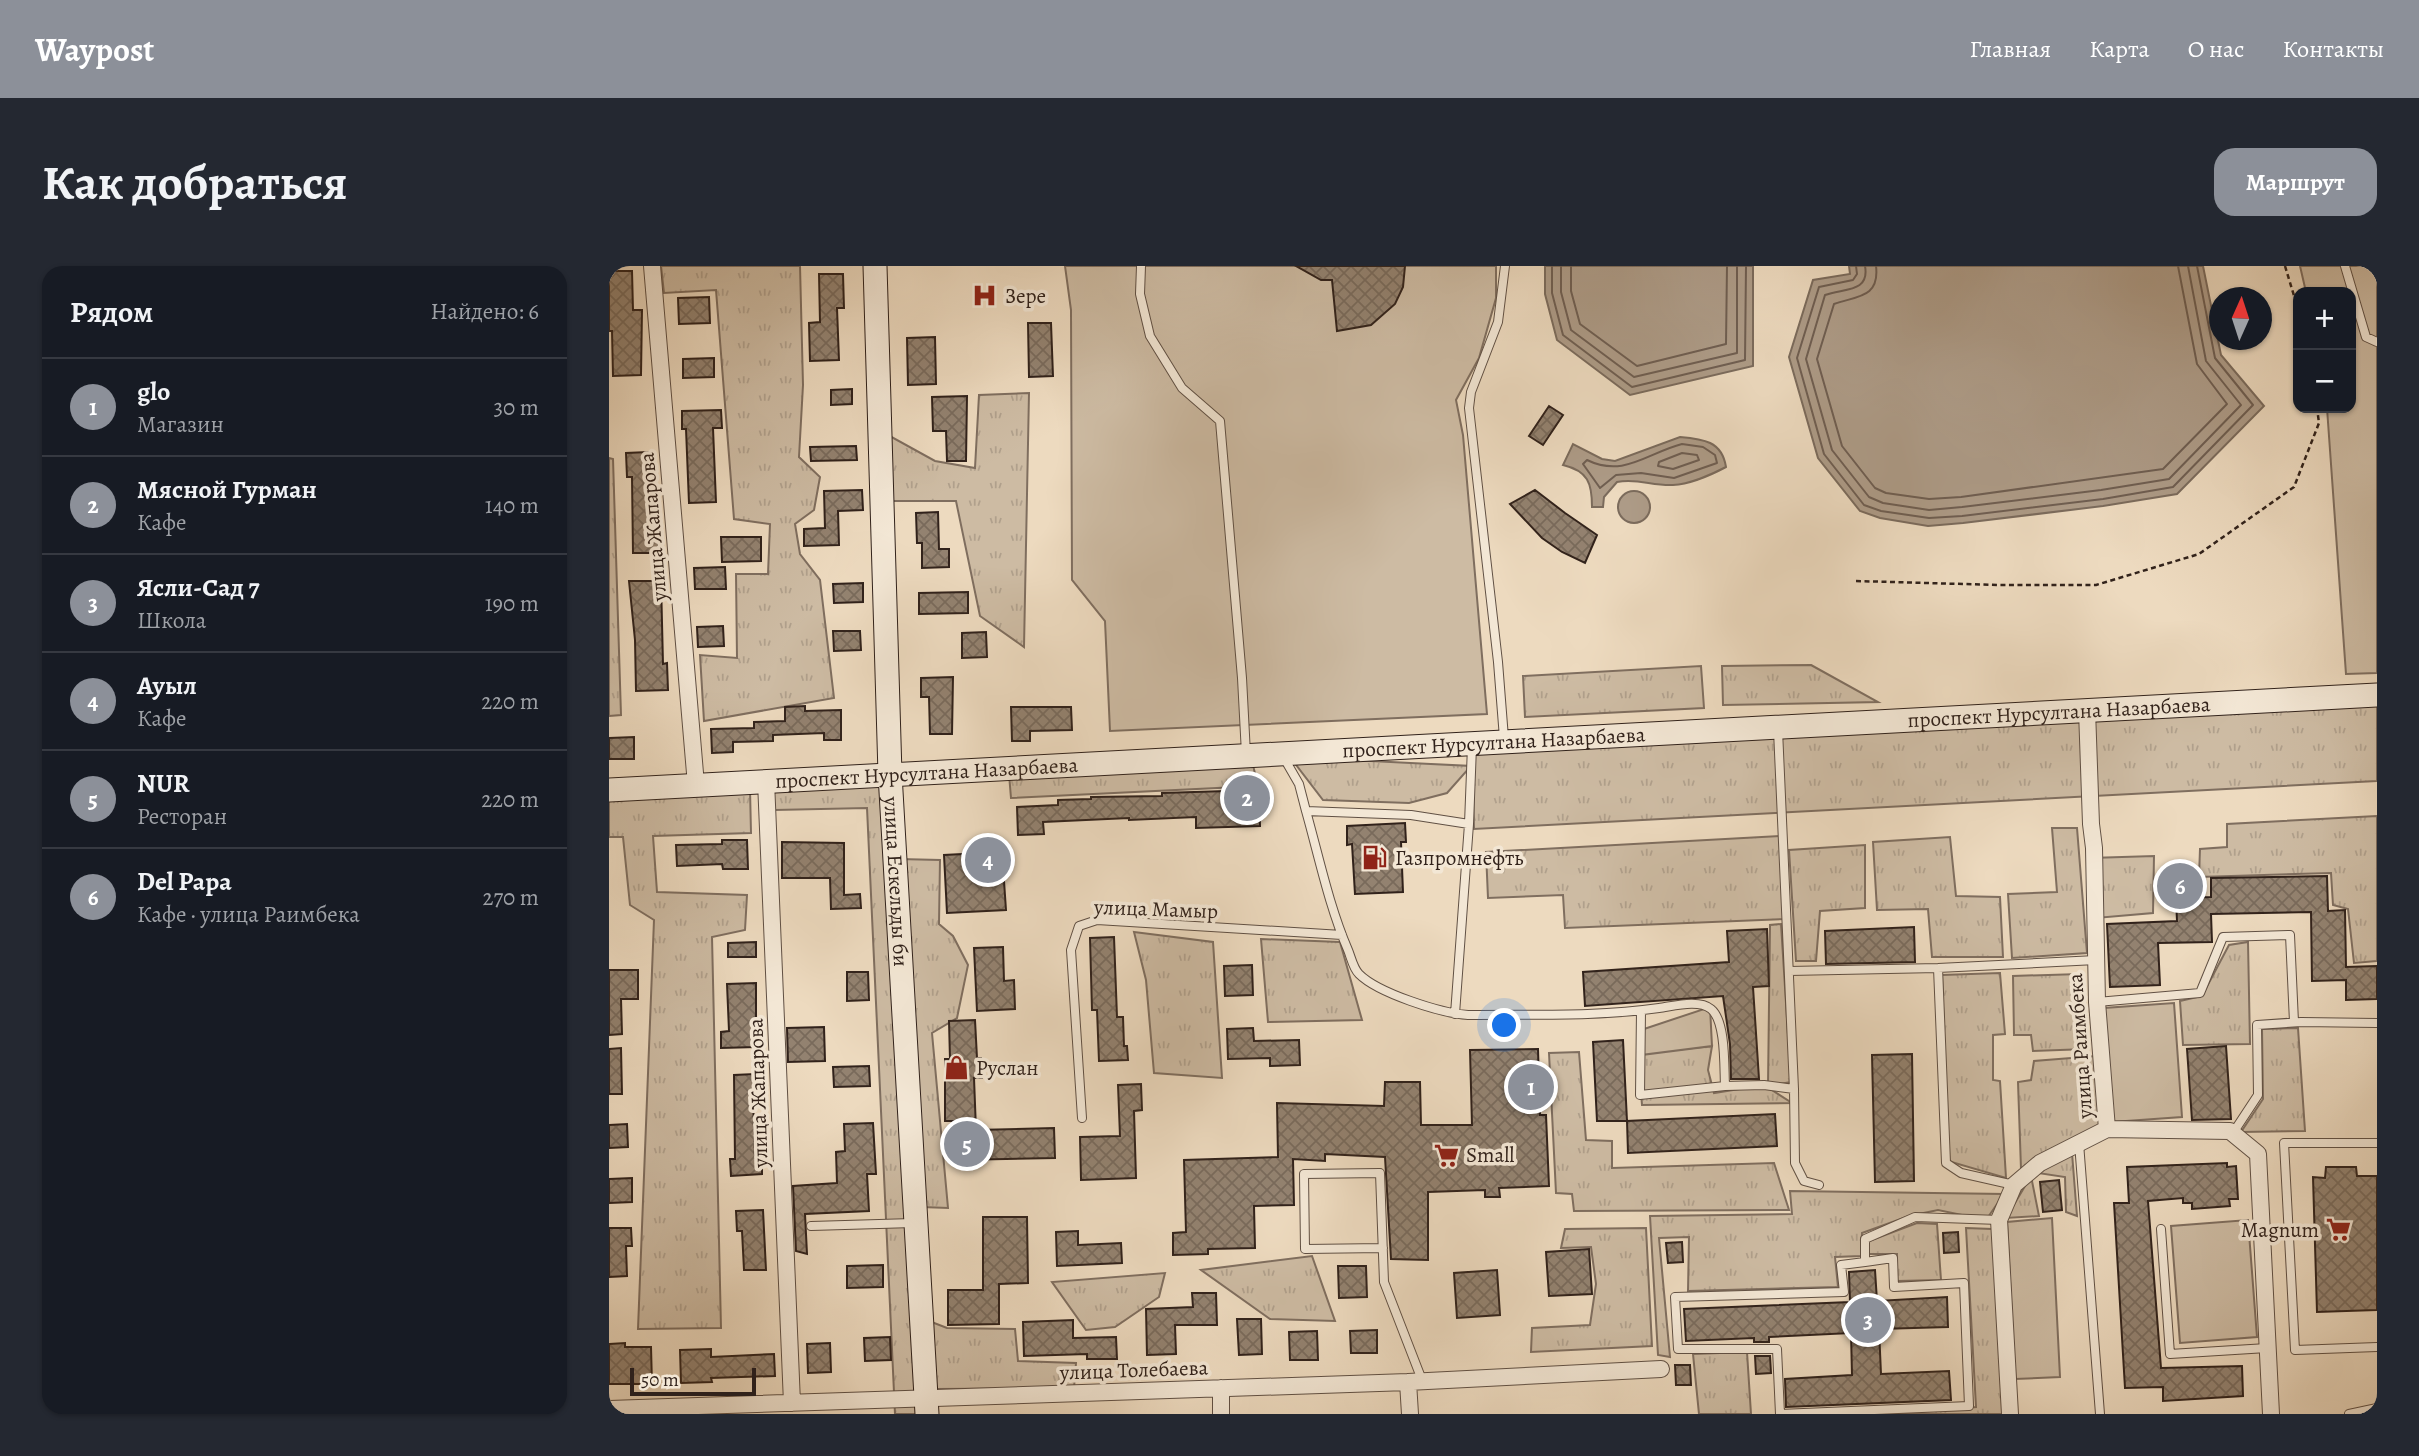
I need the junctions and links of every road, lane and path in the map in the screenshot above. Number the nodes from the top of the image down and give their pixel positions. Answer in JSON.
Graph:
{"nodes":[{"id":1,"x":652,"y":266,"type":"edge"},
{"id":2,"x":875,"y":266,"type":"edge"},
{"id":3,"x":1141,"y":266,"type":"edge"},
{"id":4,"x":1505,"y":266,"type":"edge"},
{"id":5,"x":2285,"y":266,"type":"edge"},
{"id":6,"x":2346,"y":266,"type":"edge"},
{"id":7,"x":2293,"y":292,"type":"edge"},
{"id":8,"x":2377,"y":342,"type":"edge"},
{"id":9,"x":2318,"y":413,"type":"edge"},
{"id":10,"x":1856,"y":581,"type":"dead end"},
{"id":11,"x":2377,"y":695,"type":"edge"},
{"id":12,"x":2087,"y":710,"type":"junction"},
{"id":13,"x":1778,"y":726,"type":"junction"},
{"id":14,"x":1504,"y":740,"type":"junction"},
{"id":15,"x":1472,"y":743,"type":"junction"},
{"id":16,"x":1281,"y":752,"type":"junction"},
{"id":17,"x":1246,"y":754,"type":"junction"},
{"id":18,"x":890,"y":774,"type":"junction"},
{"id":19,"x":765,"y":781,"type":"junction"},
{"id":20,"x":696,"y":785,"type":"junction"},
{"id":21,"x":609,"y":790,"type":"edge"},
{"id":22,"x":1306,"y":811,"type":"junction"},
{"id":23,"x":1469,"y":824,"type":"junction"},
{"id":24,"x":1342,"y":935,"type":"junction"},
{"id":25,"x":2096,"y":960,"type":"junction"},
{"id":26,"x":1938,"y":968,"type":"junction"},
{"id":27,"x":1789,"y":971,"type":"junction"},
{"id":28,"x":2097,"y":1002,"type":"junction"},
{"id":29,"x":1640,"y":1011,"type":"junction"},
{"id":30,"x":1455,"y":1014,"type":"junction"},
{"id":31,"x":2294,"y":1022,"type":"junction"},
{"id":32,"x":2377,"y":1023,"type":"edge"},
{"id":33,"x":1725,"y":1086,"type":"junction"},
{"id":34,"x":1794,"y":1089,"type":"junction"},
{"id":35,"x":1082,"y":1118,"type":"dead end"},
{"id":36,"x":2107,"y":1129,"type":"junction"},
{"id":37,"x":2233,"y":1133,"type":"junction"},
{"id":38,"x":2079,"y":1143,"type":"junction"},
{"id":39,"x":2377,"y":1143,"type":"edge"},
{"id":40,"x":1819,"y":1185,"type":"dead end"},
{"id":41,"x":2014,"y":1185,"type":"junction"},
{"id":42,"x":1999,"y":1220,"type":"junction"},
{"id":43,"x":916,"y":1223,"type":"junction"},
{"id":44,"x":811,"y":1226,"type":"dead end"},
{"id":45,"x":2161,"y":1229,"type":"dead end"},
{"id":46,"x":1383,"y":1248,"type":"junction"},
{"id":47,"x":1865,"y":1262,"type":"junction"},
{"id":48,"x":2377,"y":1347,"type":"edge"},
{"id":49,"x":2267,"y":1348,"type":"junction"},
{"id":50,"x":1661,"y":1369,"type":"dead end"},
{"id":51,"x":1415,"y":1381,"type":"junction"},
{"id":52,"x":1221,"y":1388,"type":"junction"},
{"id":53,"x":792,"y":1403,"type":"junction"},
{"id":54,"x":926,"y":1407,"type":"edge"},
{"id":55,"x":2377,"y":1408,"type":"edge"},
{"id":56,"x":609,"y":1409,"type":"edge"},
{"id":57,"x":1221,"y":1414,"type":"edge"},
{"id":58,"x":1410,"y":1414,"type":"edge"},
{"id":59,"x":2010,"y":1414,"type":"edge"},
{"id":60,"x":2100,"y":1414,"type":"edge"},
{"id":61,"x":2271,"y":1414,"type":"edge"},
{"id":62,"x":2349,"y":1414,"type":"edge"}],
"edges":[{"from":1,"to":20,"type":"street","name":"улица Жапарова"},
{"from":2,"to":18,"type":"main road","name":"улица Ескельды би"},
{"from":3,"to":17,"type":"lane"},
{"from":4,"to":14,"type":"lane"},
{"from":5,"to":7,"type":"path"},
{"from":6,"to":8,"type":"lane"},
{"from":9,"to":10,"type":"path"},
{"from":11,"to":12,"type":"main road","name":"проспект Нурсултана Назарбаева"},
{"from":12,"to":13,"type":"main road","name":"проспект Нурсултана Назарбаева"},
{"from":12,"to":25,"type":"street","name":"улица Раимбека"},
{"from":13,"to":14,"type":"main road","name":"проспект Нурсултана Назарбаева"},
{"from":13,"to":27,"type":"lane"},
{"from":14,"to":15,"type":"main road","name":"проспект Нурсултана Назарбаева"},
{"from":15,"to":16,"type":"main road","name":"проспект Нурсултана Назарбаева"},
{"from":15,"to":23,"type":"lane"},
{"from":16,"to":17,"type":"main road","name":"проспект Нурсултана Назарбаева"},
{"from":16,"to":22,"type":"lane"},
{"from":17,"to":18,"type":"main road","name":"проспект Нурсултана Назарбаева"},
{"from":18,"to":19,"type":"main road","name":"проспект Нурсултана Назарбаева"},
{"from":18,"to":43,"type":"main road","name":"улица Ескельды би"},
{"from":19,"to":20,"type":"main road","name":"проспект Нурсултана Назарбаева"},
{"from":19,"to":53,"type":"street","name":"улица Жапарова"},
{"from":20,"to":21,"type":"main road","name":"проспект Нурсултана Назарбаева"},
{"from":22,"to":23,"type":"lane"},
{"from":22,"to":24,"type":"lane"},
{"from":23,"to":30,"type":"lane"},
{"from":24,"to":30,"type":"lane"},
{"from":24,"to":35,"type":"lane","name":"улица Мамыр"},
{"from":25,"to":26,"type":"lane"},
{"from":25,"to":28,"type":"street","name":"улица Раимбека"},
{"from":26,"to":27,"type":"lane"},
{"from":26,"to":41,"type":"lane"},
{"from":27,"to":34,"type":"lane"},
{"from":28,"to":31,"type":"lane"},
{"from":28,"to":36,"type":"street","name":"улица Раимбека"},
{"from":29,"to":30,"type":"lane"},
{"from":29,"to":33,"type":"lane"},
{"from":29,"to":33,"type":"lane"},
{"from":31,"to":32,"type":"lane"},
{"from":31,"to":37,"type":"lane"},
{"from":33,"to":34,"type":"lane"},
{"from":34,"to":40,"type":"lane"},
{"from":36,"to":37,"type":"street","name":"улица Раимбека"},
{"from":36,"to":38,"type":"street"},
{"from":37,"to":49,"type":"street"},
{"from":38,"to":41,"type":"street"},
{"from":38,"to":60,"type":"lane"},
{"from":39,"to":48,"type":"lane"},
{"from":41,"to":42,"type":"street"},
{"from":42,"to":47,"type":"lane"},
{"from":42,"to":59,"type":"street"},
{"from":43,"to":44,"type":"lane"},
{"from":43,"to":54,"type":"main road","name":"улица Ескельды би"},
{"from":45,"to":49,"type":"lane"},
{"from":46,"to":46,"type":"lane"},
{"from":46,"to":51,"type":"lane"},
{"from":47,"to":47,"type":"lane"},
{"from":49,"to":61,"type":"street"},
{"from":50,"to":51,"type":"street","name":"улица Толебаева"},
{"from":51,"to":52,"type":"street","name":"улица Толебаева"},
{"from":51,"to":58,"type":"street"},
{"from":52,"to":54,"type":"street","name":"улица Толебаева"},
{"from":52,"to":57,"type":"street"},
{"from":53,"to":54,"type":"street","name":"улица Толебаева"},
{"from":53,"to":56,"type":"street","name":"улица Толебаева"},
{"from":55,"to":62,"type":"lane"}]}
